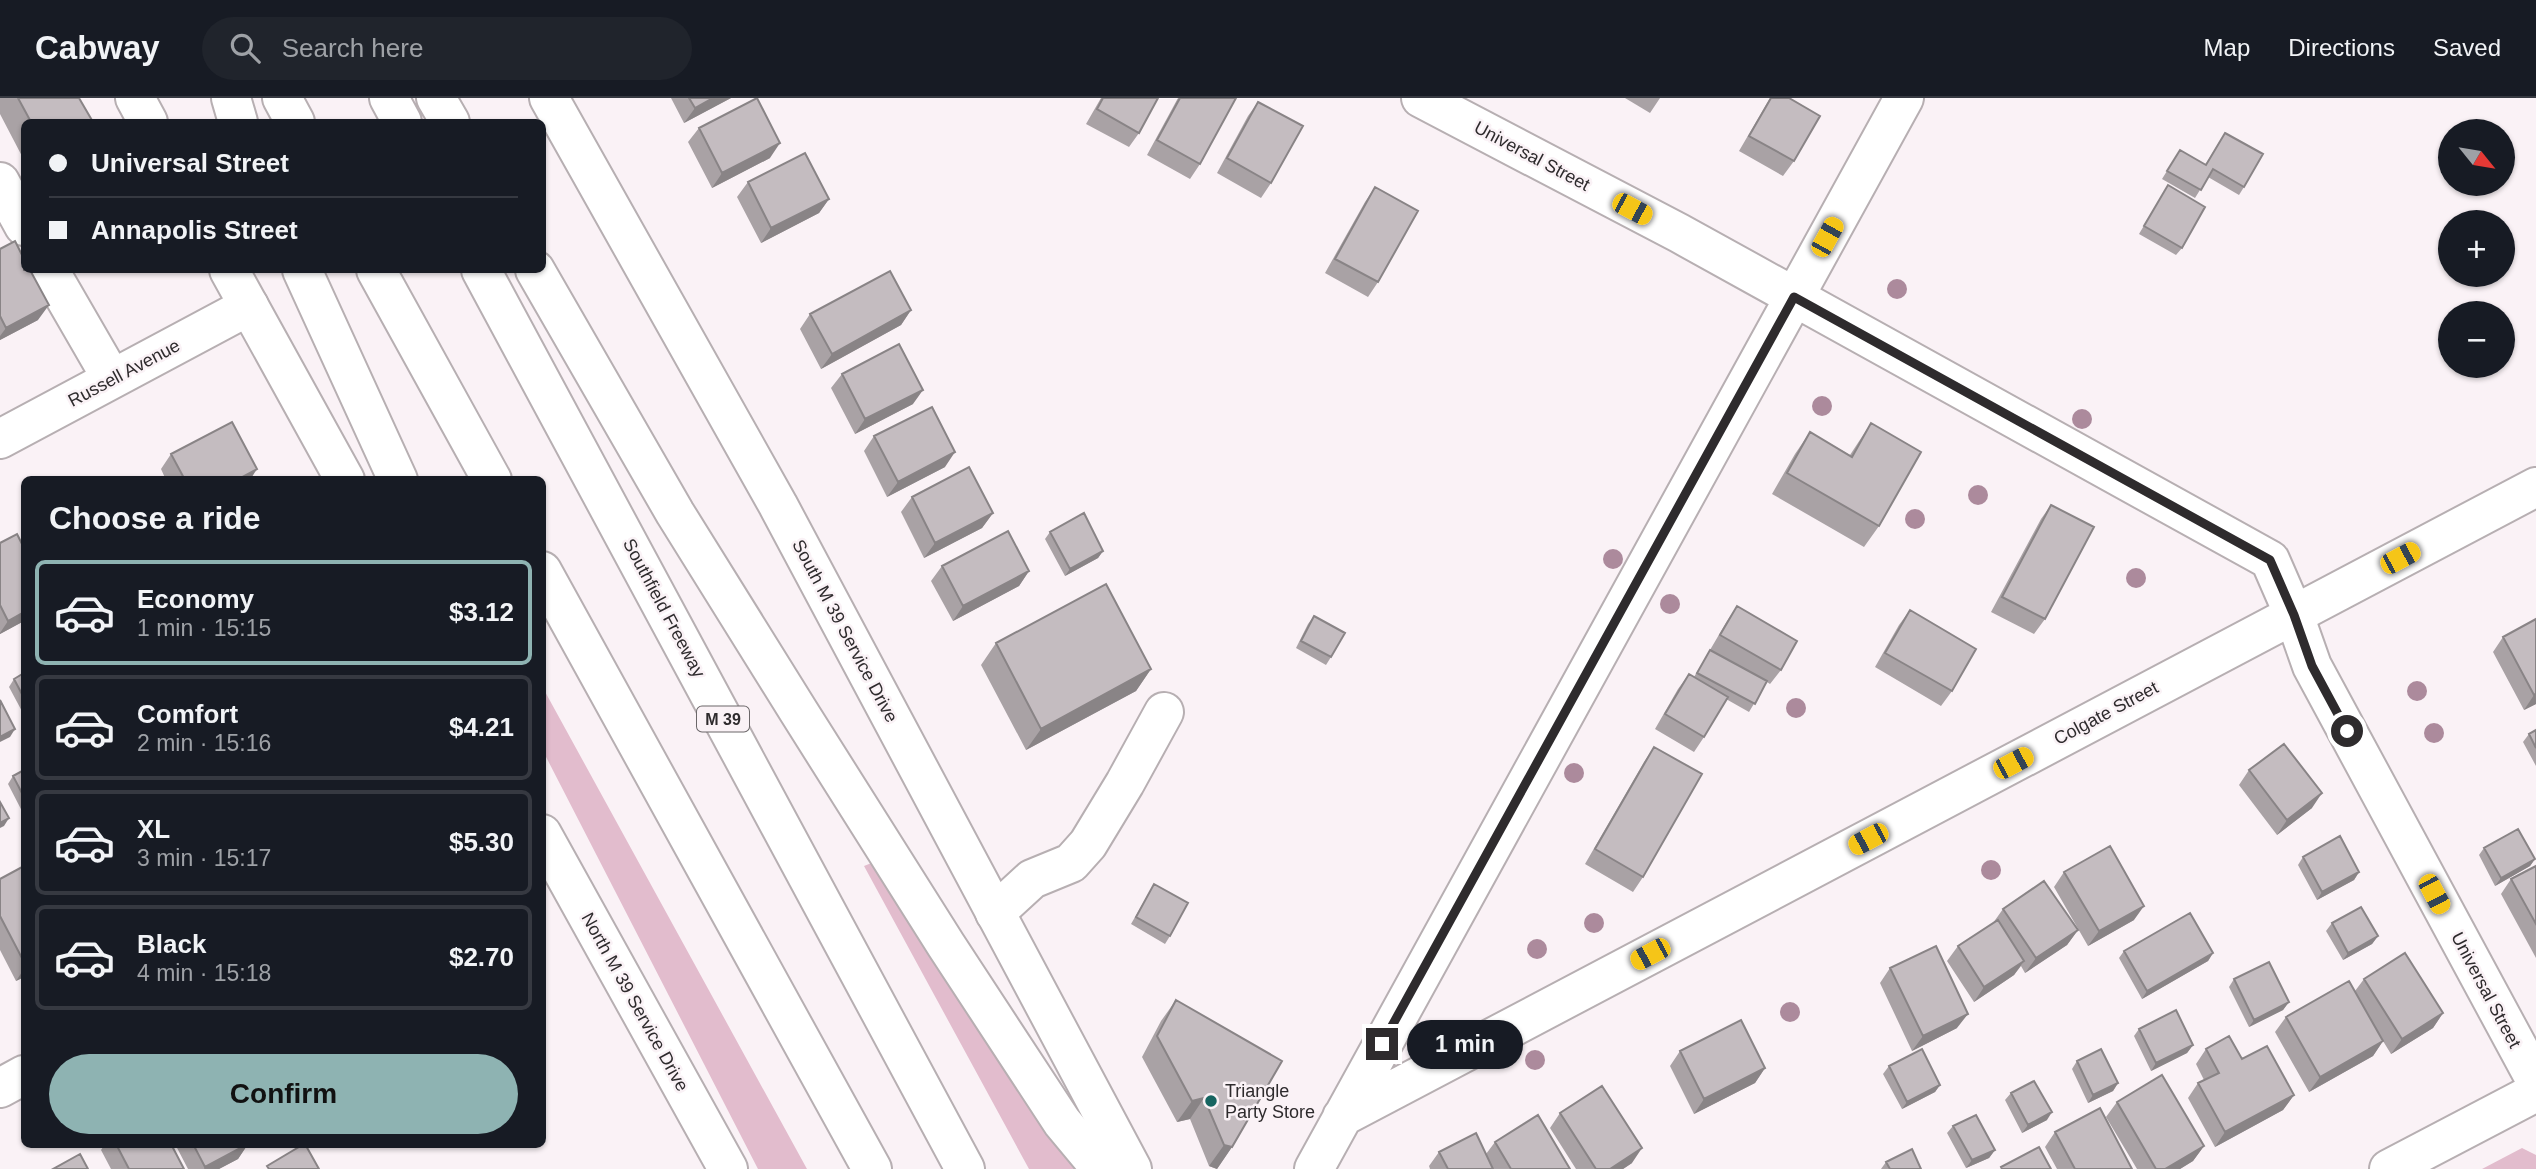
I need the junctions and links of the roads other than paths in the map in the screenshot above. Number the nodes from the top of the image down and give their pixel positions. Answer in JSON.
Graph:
{"nodes":[{"id":1,"x":135,"y":98,"type":"edge"},
{"id":2,"x":231,"y":98,"type":"edge"},
{"id":3,"x":282,"y":98,"type":"edge"},
{"id":4,"x":389,"y":98,"type":"edge"},
{"id":5,"x":436,"y":98,"type":"edge"},
{"id":6,"x":549,"y":98,"type":"edge"},
{"id":7,"x":1421,"y":98,"type":"edge"},
{"id":8,"x":1904,"y":98,"type":"edge"},
{"id":9,"x":146,"y":119,"type":"edge"},
{"id":10,"x":236,"y":119,"type":"edge"},
{"id":11,"x":293,"y":119,"type":"edge"},
{"id":12,"x":400,"y":119,"type":"edge"},
{"id":13,"x":448,"y":119,"type":"edge"},
{"id":14,"x":0,"y":182,"type":"edge"},
{"id":15,"x":21,"y":220,"type":"edge"},
{"id":16,"x":51,"y":273,"type":"edge"},
{"id":17,"x":231,"y":273,"type":"edge"},
{"id":18,"x":303,"y":273,"type":"edge"},
{"id":19,"x":378,"y":273,"type":"edge"},
{"id":20,"x":483,"y":273,"type":"edge"},
{"id":21,"x":537,"y":273,"type":"edge"},
{"id":22,"x":1794,"y":297,"type":"junction"},
{"id":23,"x":249,"y":306,"type":"junction"},
{"id":24,"x":112,"y":379,"type":"junction"},
{"id":25,"x":0,"y":439,"type":"edge"},
{"id":26,"x":343,"y":476,"type":"edge"},
{"id":27,"x":396,"y":476,"type":"edge"},
{"id":28,"x":490,"y":476,"type":"edge"},
{"id":29,"x":2536,"y":487,"type":"edge"},
{"id":30,"x":546,"y":578,"type":"edge"},
{"id":31,"x":2294,"y":615,"type":"junction"},
{"id":32,"x":1164,"y":712,"type":"dead end"},
{"id":33,"x":546,"y":841,"type":"edge"},
{"id":34,"x":995,"y":913,"type":"junction"},
{"id":35,"x":21,"y":1077,"type":"edge"},
{"id":36,"x":2536,"y":1081,"type":"edge"},
{"id":37,"x":0,"y":1088,"type":"edge"},
{"id":38,"x":2536,"y":1092,"type":"edge"},
{"id":39,"x":1342,"y":1117,"type":"junction"},
{"id":40,"x":728,"y":1169,"type":"edge"},
{"id":41,"x":872,"y":1169,"type":"edge"},
{"id":42,"x":965,"y":1169,"type":"edge"},
{"id":43,"x":1101,"y":1169,"type":"edge"},
{"id":44,"x":1132,"y":1169,"type":"edge"},
{"id":45,"x":1314,"y":1169,"type":"edge"},
{"id":46,"x":2389,"y":1169,"type":"edge"}],
"edges":[{"from":1,"to":9,"type":"main road"},
{"from":2,"to":10,"type":"main road"},
{"from":3,"to":11,"type":"main road"},
{"from":4,"to":12,"type":"main road"},
{"from":5,"to":13,"type":"main road"},
{"from":6,"to":34,"type":"main road","name":"South M 39 Service Drive"},
{"from":7,"to":22,"type":"main road","name":"Universal Street"},
{"from":8,"to":22,"type":"main road"},
{"from":14,"to":15,"type":"main road"},
{"from":16,"to":24,"type":"main road"},
{"from":17,"to":23,"type":"main road"},
{"from":18,"to":27,"type":"main road"},
{"from":19,"to":28,"type":"main road"},
{"from":20,"to":42,"type":"main road","name":"Southfield Freeway","number":"M 39"},
{"from":21,"to":43,"type":"main road"},
{"from":22,"to":31,"type":"main road","name":"Universal Street"},
{"from":22,"to":39,"type":"main road"},
{"from":23,"to":24,"type":"main road","name":"Russell Avenue"},
{"from":23,"to":26,"type":"main road"},
{"from":24,"to":25,"type":"main road","name":"Russell Avenue"},
{"from":29,"to":31,"type":"main road","name":"Colgate Street"},
{"from":30,"to":41,"type":"main road"},
{"from":31,"to":36,"type":"main road","name":"Universal Street"},
{"from":31,"to":39,"type":"main road","name":"Colgate Street"},
{"from":32,"to":34,"type":"main road"},
{"from":33,"to":40,"type":"main road","name":"North M 39 Service Drive"},
{"from":34,"to":44,"type":"main road","name":"South M 39 Service Drive"},
{"from":35,"to":37,"type":"main road"},
{"from":38,"to":46,"type":"main road"},
{"from":39,"to":45,"type":"main road"}]}
